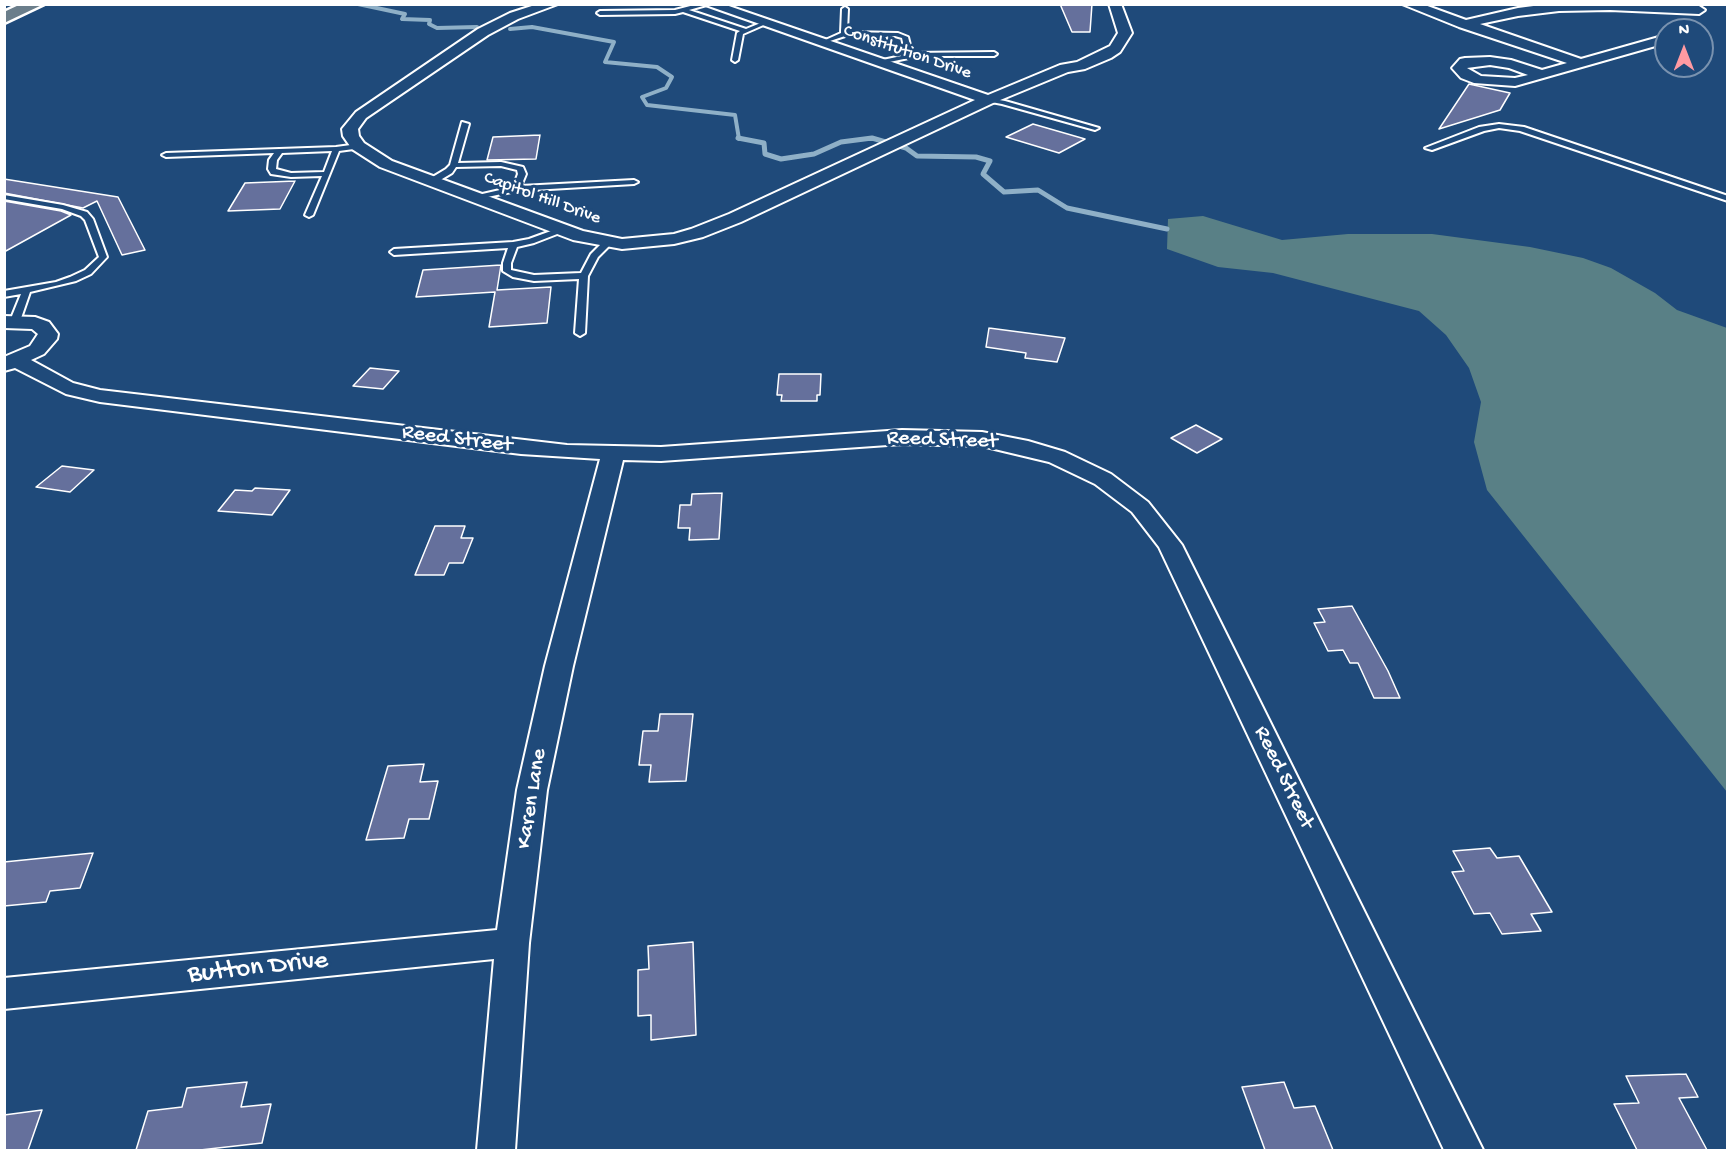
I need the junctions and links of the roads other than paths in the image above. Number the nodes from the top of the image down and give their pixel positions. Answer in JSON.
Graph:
{"nodes":[{"id":1,"x":36,"y":4,"type":"edge"},
{"id":2,"x":552,"y":4,"type":"edge"},
{"id":3,"x":708,"y":4,"type":"edge"},
{"id":4,"x":1115,"y":4,"type":"edge"},
{"id":5,"x":1408,"y":4,"type":"edge"},
{"id":6,"x":1696,"y":7,"type":"edge"},
{"id":7,"x":844,"y":9,"type":"dead end"},
{"id":8,"x":686,"y":11,"type":"junction"},
{"id":9,"x":600,"y":13,"type":"dead end"},
{"id":10,"x":4,"y":18,"type":"edge"},
{"id":11,"x":765,"y":23,"type":"junction"},
{"id":12,"x":1464,"y":24,"type":"junction"},
{"id":13,"x":744,"y":30,"type":"junction"},
{"id":14,"x":844,"y":34,"type":"junction"},
{"id":15,"x":1654,"y":42,"type":"edge"},
{"id":16,"x":823,"y":43,"type":"junction"},
{"id":17,"x":994,"y":54,"type":"dead end"},
{"id":18,"x":909,"y":55,"type":"junction"},
{"id":19,"x":735,"y":60,"type":"dead end"},
{"id":20,"x":880,"y":62,"type":"junction"},
{"id":21,"x":1581,"y":63,"type":"junction"},
{"id":22,"x":1542,"y":75,"type":"junction"},
{"id":23,"x":988,"y":100,"type":"junction"},
{"id":24,"x":465,"y":124,"type":"dead end"},
{"id":25,"x":1095,"y":128,"type":"dead end"},
{"id":26,"x":358,"y":147,"type":"junction"},
{"id":27,"x":1429,"y":148,"type":"dead end"},
{"id":28,"x":336,"y":149,"type":"junction"},
{"id":29,"x":280,"y":150,"type":"junction"},
{"id":30,"x":166,"y":154,"type":"dead end"},
{"id":31,"x":454,"y":165,"type":"junction"},
{"id":32,"x":327,"y":174,"type":"junction"},
{"id":33,"x":434,"y":180,"type":"junction"},
{"id":34,"x":634,"y":182,"type":"dead end"},
{"id":35,"x":516,"y":189,"type":"junction"},
{"id":36,"x":4,"y":197,"type":"edge"},
{"id":37,"x":481,"y":197,"type":"junction"},
{"id":38,"x":1728,"y":199,"type":"edge"},
{"id":39,"x":309,"y":215,"type":"dead end"},
{"id":40,"x":562,"y":229,"type":"junction"},
{"id":41,"x":607,"y":243,"type":"junction"},
{"id":42,"x":513,"y":245,"type":"junction"},
{"id":43,"x":394,"y":252,"type":"dead end"},
{"id":44,"x":584,"y":276,"type":"junction"},
{"id":45,"x":26,"y":291,"type":"junction"},
{"id":46,"x":4,"y":294,"type":"edge"},
{"id":47,"x":10,"y":322,"type":"edge"},
{"id":48,"x":580,"y":333,"type":"dead end"},
{"id":49,"x":11,"y":363,"type":"edge"},
{"id":50,"x":613,"y":454,"type":"junction"},
{"id":51,"x":512,"y":943,"type":"junction"},
{"id":52,"x":4,"y":994,"type":"edge"},
{"id":53,"x":496,"y":1150,"type":"edge"},
{"id":54,"x":1464,"y":1150,"type":"edge"}],
"edges":[{"from":1,"to":10,"type":"main road"},
{"from":2,"to":26,"type":"street"},
{"from":3,"to":8,"type":"lane"},
{"from":3,"to":11,"type":"street","name":"Constitution Drive"},
{"from":4,"to":23,"type":"street","name":"Capitol Hill Drive"},
{"from":5,"to":12,"type":"street"},
{"from":6,"to":12,"type":"street"},
{"from":7,"to":14,"type":"lane"},
{"from":8,"to":9,"type":"lane"},
{"from":8,"to":13,"type":"lane"},
{"from":11,"to":13,"type":"lane"},
{"from":11,"to":16,"type":"street","name":"Constitution Drive"},
{"from":12,"to":21,"type":"street"},
{"from":13,"to":19,"type":"lane"},
{"from":14,"to":16,"type":"lane"},
{"from":14,"to":18,"type":"lane"},
{"from":15,"to":21,"type":"street"},
{"from":16,"to":20,"type":"street","name":"Constitution Drive"},
{"from":17,"to":18,"type":"lane"},
{"from":18,"to":20,"type":"lane"},
{"from":20,"to":23,"type":"street","name":"Constitution Drive"},
{"from":21,"to":22,"type":"street"},
{"from":22,"to":22,"type":"street"},
{"from":23,"to":25,"type":"lane","name":"Constitution Drive"},
{"from":23,"to":41,"type":"street","name":"Capitol Hill Drive"},
{"from":24,"to":31,"type":"lane"},
{"from":26,"to":28,"type":"lane"},
{"from":26,"to":33,"type":"street","name":"Capitol Hill Drive"},
{"from":27,"to":38,"type":"lane"},
{"from":28,"to":29,"type":"lane"},
{"from":28,"to":32,"type":"lane"},
{"from":29,"to":30,"type":"lane"},
{"from":29,"to":32,"type":"lane"},
{"from":31,"to":33,"type":"lane"},
{"from":31,"to":35,"type":"lane"},
{"from":32,"to":39,"type":"lane"},
{"from":33,"to":37,"type":"street","name":"Capitol Hill Drive"},
{"from":34,"to":35,"type":"lane"},
{"from":35,"to":37,"type":"lane"},
{"from":36,"to":45,"type":"lane"},
{"from":37,"to":40,"type":"street","name":"Capitol Hill Drive"},
{"from":40,"to":41,"type":"street","name":"Capitol Hill Drive"},
{"from":40,"to":42,"type":"lane"},
{"from":41,"to":44,"type":"lane"},
{"from":42,"to":43,"type":"lane"},
{"from":42,"to":44,"type":"lane"},
{"from":44,"to":48,"type":"lane"},
{"from":45,"to":46,"type":"lane"},
{"from":45,"to":47,"type":"lane"},
{"from":47,"to":49,"type":"street","name":"Reed Street"},
{"from":49,"to":50,"type":"street","name":"Reed Street"},
{"from":50,"to":51,"type":"street","name":"Karen Lane"},
{"from":50,"to":54,"type":"street","name":"Reed Street"},
{"from":51,"to":52,"type":"street","name":"Button Drive"},
{"from":51,"to":53,"type":"street","name":"Karen Lane"}]}
